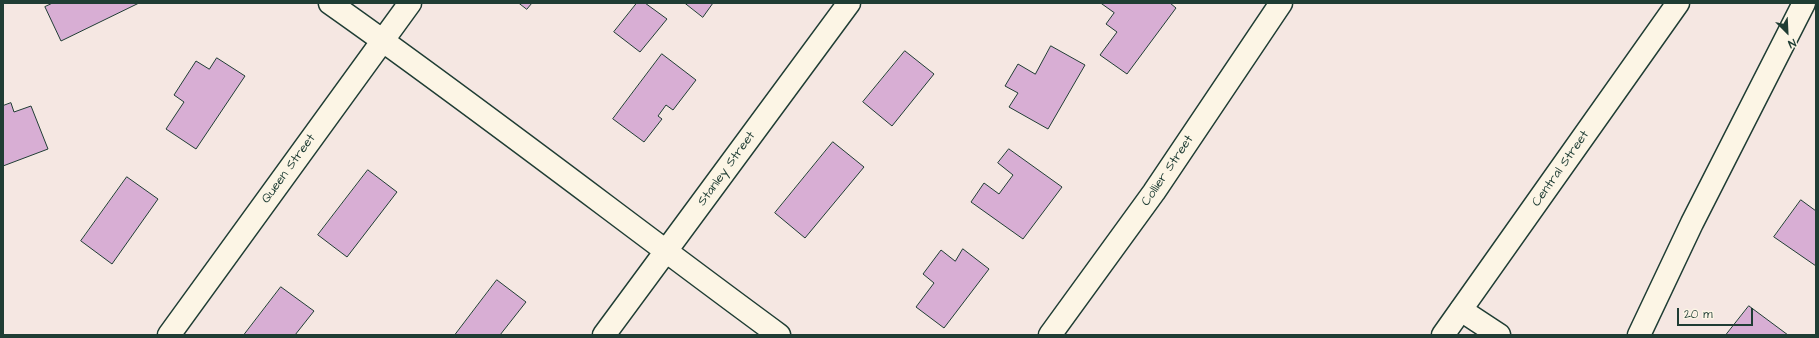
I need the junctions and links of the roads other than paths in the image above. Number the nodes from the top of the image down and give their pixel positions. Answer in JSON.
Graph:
{"nodes":[{"id":1,"x":330,"y":3,"type":"edge"},
{"id":2,"x":410,"y":3,"type":"edge"},
{"id":3,"x":849,"y":3,"type":"edge"},
{"id":4,"x":1281,"y":3,"type":"edge"},
{"id":5,"x":1678,"y":3,"type":"edge"},
{"id":6,"x":1804,"y":3,"type":"edge"},
{"id":7,"x":383,"y":40,"type":"junction"},
{"id":8,"x":666,"y":252,"type":"junction"},
{"id":9,"x":1461,"y":310,"type":"junction"},
{"id":10,"x":169,"y":335,"type":"edge"},
{"id":11,"x":604,"y":335,"type":"edge"},
{"id":12,"x":779,"y":335,"type":"edge"},
{"id":13,"x":1050,"y":335,"type":"edge"},
{"id":14,"x":1443,"y":335,"type":"edge"},
{"id":15,"x":1499,"y":335,"type":"edge"},
{"id":16,"x":1639,"y":335,"type":"edge"}],
"edges":[{"from":1,"to":7,"type":"street"},
{"from":2,"to":7,"type":"street","name":"Queen Street"},
{"from":3,"to":8,"type":"street","name":"Stanley Street"},
{"from":4,"to":13,"type":"street","name":"Collier Street"},
{"from":5,"to":9,"type":"street","name":"Central Street"},
{"from":6,"to":16,"type":"street"},
{"from":7,"to":8,"type":"street"},
{"from":7,"to":10,"type":"street","name":"Queen Street"},
{"from":8,"to":11,"type":"street","name":"Stanley Street"},
{"from":8,"to":12,"type":"street"},
{"from":9,"to":14,"type":"street","name":"Central Street"},
{"from":9,"to":15,"type":"street"}]}
